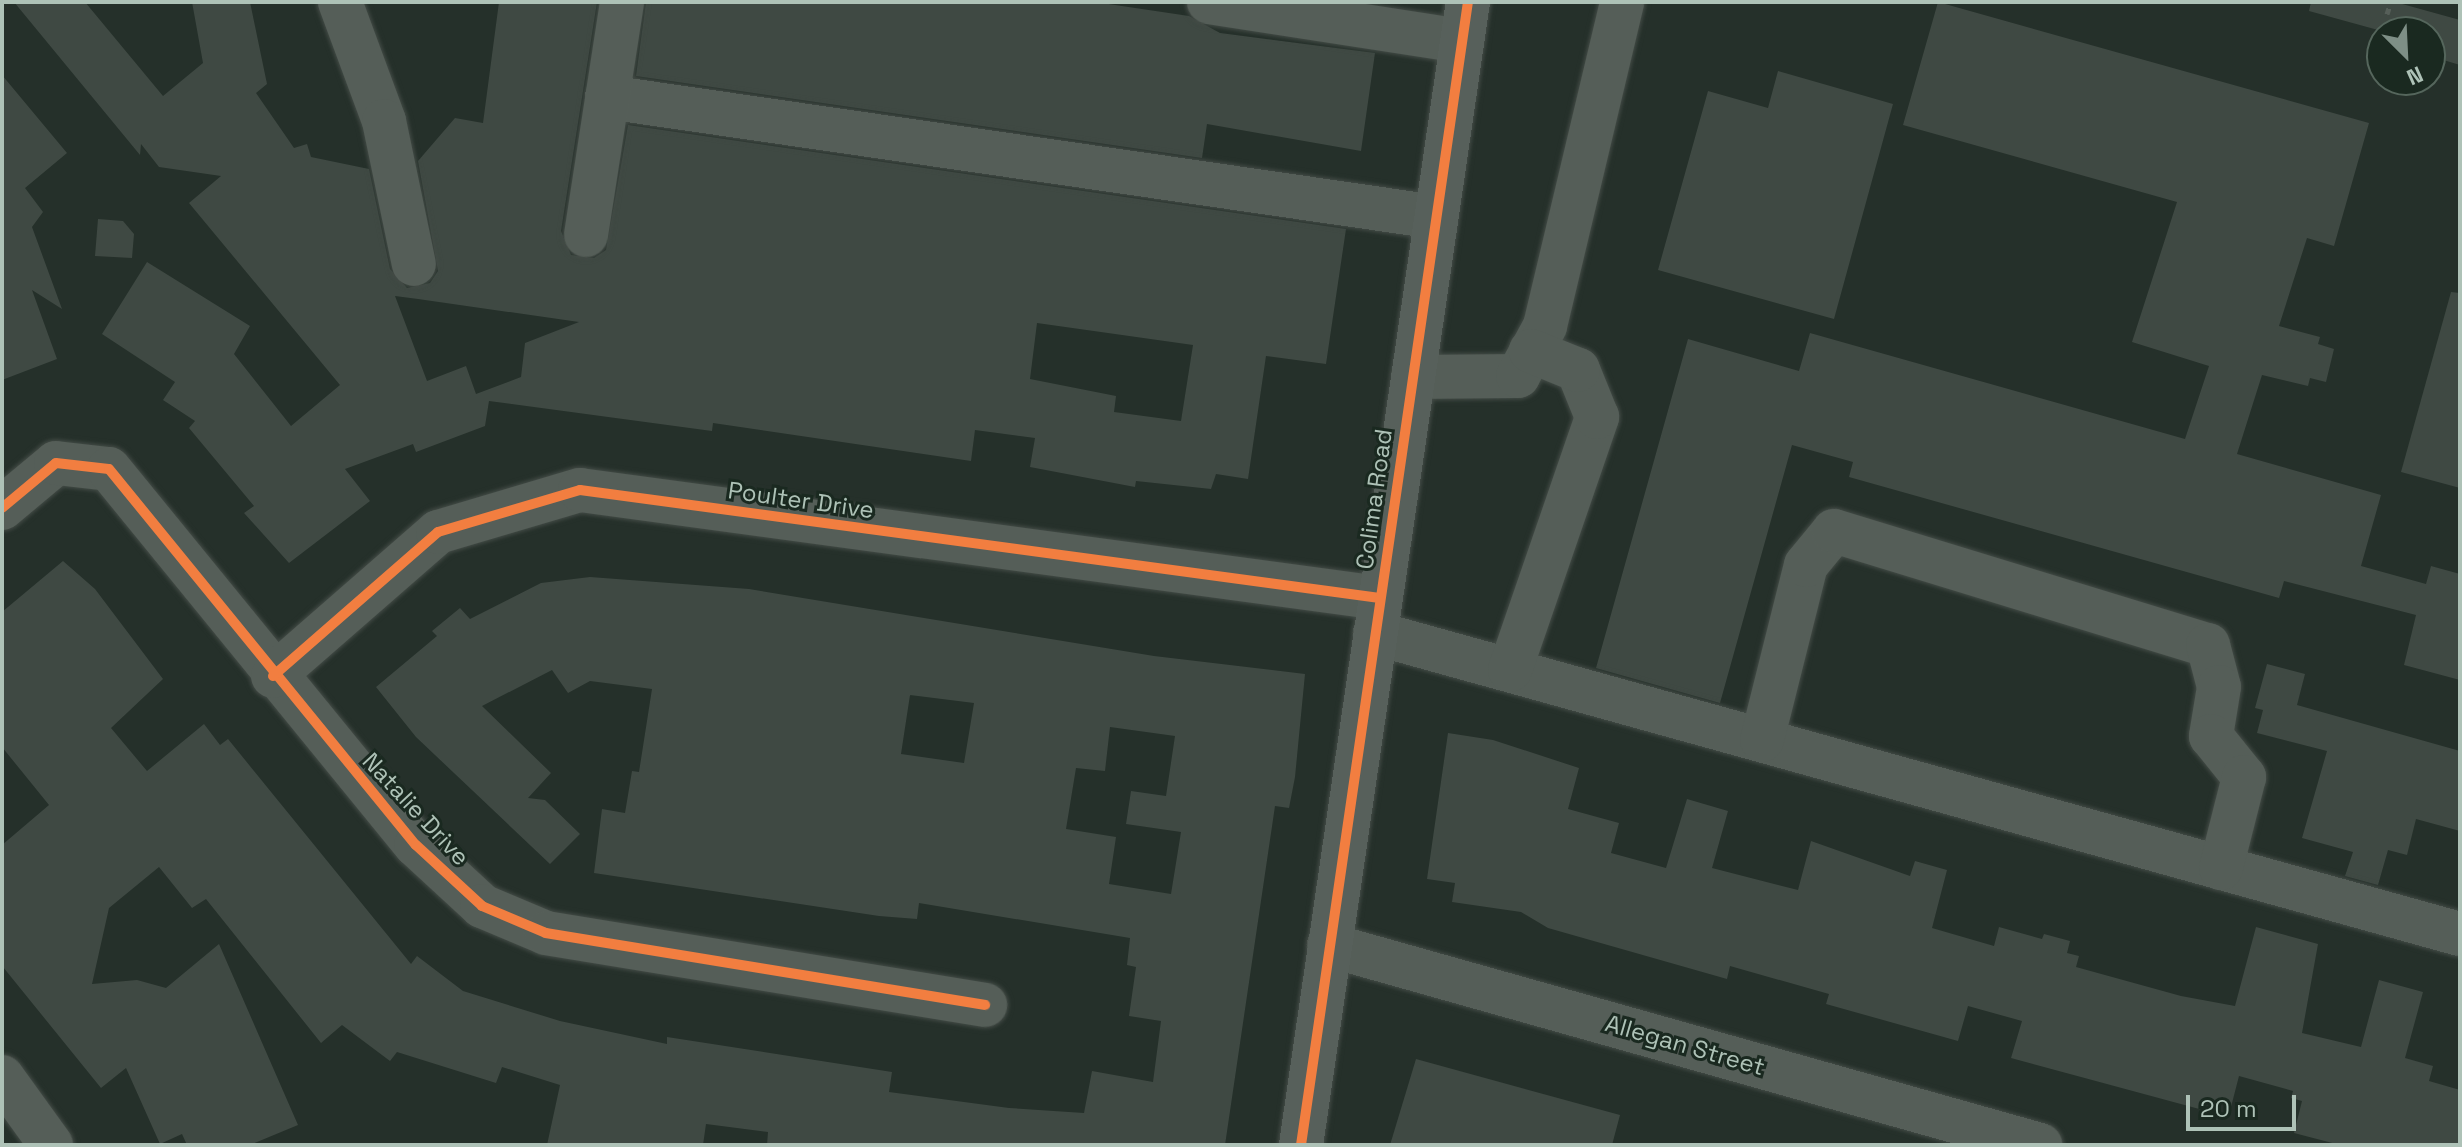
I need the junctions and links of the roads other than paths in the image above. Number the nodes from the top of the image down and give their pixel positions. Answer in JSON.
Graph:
{"nodes":[{"id":1,"x":340,"y":2,"type":"edge"},
{"id":2,"x":622,"y":2,"type":"edge"},
{"id":3,"x":1209,"y":2,"type":"edge"},
{"id":4,"x":1622,"y":2,"type":"edge"},
{"id":5,"x":1465,"y":21,"type":"edge"},
{"id":6,"x":607,"y":97,"type":"junction"},
{"id":7,"x":1436,"y":217,"type":"junction"},
{"id":8,"x":586,"y":235,"type":"dead end"},
{"id":9,"x":414,"y":264,"type":"dead end"},
{"id":10,"x":1531,"y":351,"type":"junction"},
{"id":11,"x":1413,"y":377,"type":"junction"},
{"id":12,"x":2,"y":508,"type":"edge"},
{"id":13,"x":1377,"y":615,"type":"junction"},
{"id":14,"x":1510,"y":670,"type":"junction"},
{"id":15,"x":273,"y":676,"type":"junction"},
{"id":16,"x":1762,"y":740,"type":"junction"},
{"id":17,"x":2221,"y":868,"type":"junction"},
{"id":18,"x":2460,"y":934,"type":"edge"},
{"id":19,"x":1329,"y":945,"type":"junction"},
{"id":20,"x":985,"y":1005,"type":"dead end"},
{"id":21,"x":2,"y":1077,"type":"edge"},
{"id":22,"x":51,"y":1145,"type":"edge"},
{"id":23,"x":1301,"y":1145,"type":"edge"},
{"id":24,"x":2040,"y":1145,"type":"edge"}],
"edges":[{"from":1,"to":9,"type":"street"},
{"from":2,"to":6,"type":"street"},
{"from":3,"to":5,"type":"street"},
{"from":4,"to":10,"type":"street"},
{"from":5,"to":7,"type":"main road","name":"Colima Road"},
{"from":6,"to":7,"type":"street"},
{"from":6,"to":8,"type":"street"},
{"from":7,"to":11,"type":"main road","name":"Colima Road"},
{"from":10,"to":11,"type":"street"},
{"from":10,"to":14,"type":"street"},
{"from":11,"to":13,"type":"main road","name":"Colima Road"},
{"from":12,"to":15,"type":"street","name":"Natalie Drive"},
{"from":13,"to":14,"type":"street","name":"Poulter Drive"},
{"from":13,"to":15,"type":"street","name":"Poulter Drive"},
{"from":13,"to":19,"type":"main road","name":"Colima Road"},
{"from":14,"to":16,"type":"street","name":"Poulter Drive"},
{"from":15,"to":20,"type":"street","name":"Natalie Drive"},
{"from":16,"to":17,"type":"street","name":"Poulter Drive"},
{"from":16,"to":17,"type":"street"},
{"from":17,"to":18,"type":"street","name":"Poulter Drive"},
{"from":19,"to":23,"type":"main road","name":"Colima Road"},
{"from":19,"to":24,"type":"street","name":"Allegan Street"},
{"from":21,"to":22,"type":"street"}]}
